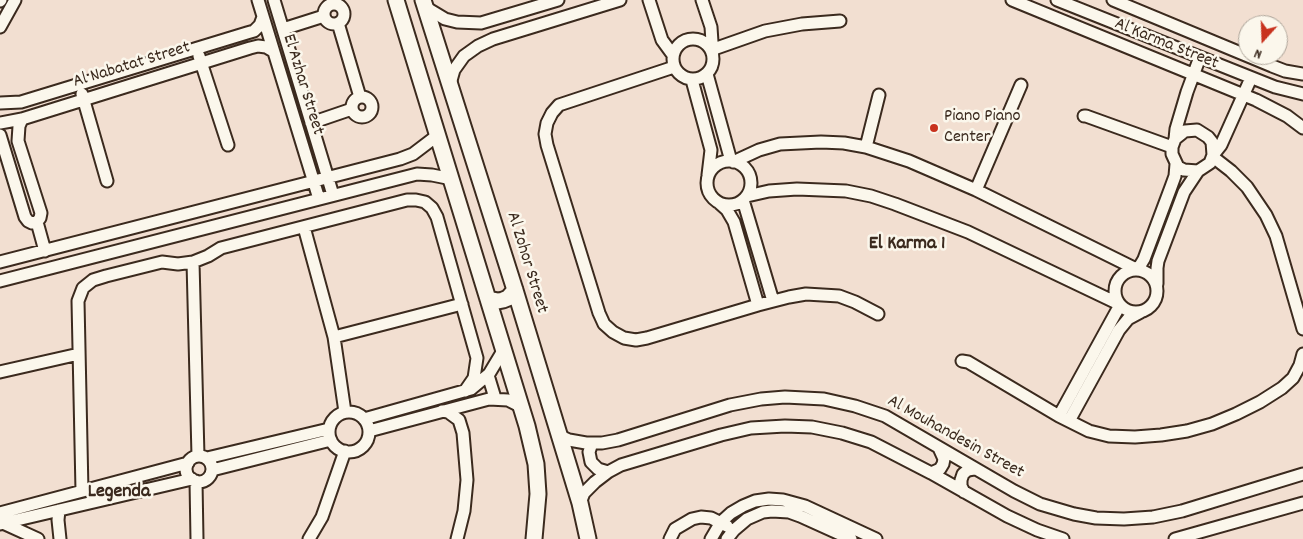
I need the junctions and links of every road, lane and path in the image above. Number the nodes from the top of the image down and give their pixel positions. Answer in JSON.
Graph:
{"nodes":[{"id":1,"x":15,"y":0,"type":"edge"},
{"id":2,"x":258,"y":0,"type":"edge"},
{"id":3,"x":274,"y":0,"type":"edge"},
{"id":4,"x":396,"y":0,"type":"edge"},
{"id":5,"x":558,"y":0,"type":"edge"},
{"id":6,"x":620,"y":0,"type":"edge"},
{"id":7,"x":650,"y":0,"type":"edge"},
{"id":8,"x":702,"y":0,"type":"edge"},
{"id":9,"x":1012,"y":0,"type":"edge"},
{"id":10,"x":1057,"y":0,"type":"edge"},
{"id":11,"x":1113,"y":0,"type":"edge"},
{"id":12,"x":424,"y":3,"type":"edge"},
{"id":13,"x":324,"y":16,"type":"junction"},
{"id":14,"x":1050,"y":16,"type":"junction"},
{"id":15,"x":263,"y":17,"type":"junction"},
{"id":16,"x":840,"y":21,"type":"dead end"},
{"id":17,"x":338,"y":23,"type":"junction"},
{"id":18,"x":0,"y":27,"type":"edge"},
{"id":19,"x":283,"y":29,"type":"junction"},
{"id":20,"x":197,"y":48,"type":"junction"},
{"id":21,"x":711,"y":49,"type":"junction"},
{"id":22,"x":273,"y":51,"type":"junction"},
{"id":23,"x":673,"y":55,"type":"junction"},
{"id":24,"x":1200,"y":57,"type":"junction"},
{"id":25,"x":202,"y":63,"type":"junction"},
{"id":26,"x":674,"y":67,"type":"junction"},
{"id":27,"x":297,"y":74,"type":"junction"},
{"id":28,"x":707,"y":74,"type":"junction"},
{"id":29,"x":1303,"y":74,"type":"edge"},
{"id":30,"x":1193,"y":75,"type":"junction"},
{"id":31,"x":1251,"y":78,"type":"junction"},
{"id":32,"x":282,"y":80,"type":"junction"},
{"id":33,"x":692,"y":80,"type":"junction"},
{"id":34,"x":79,"y":84,"type":"junction"},
{"id":35,"x":450,"y":84,"type":"junction"},
{"id":36,"x":1021,"y":85,"type":"dead end"},
{"id":37,"x":1303,"y":94,"type":"edge"},
{"id":38,"x":879,"y":95,"type":"dead end"},
{"id":39,"x":1244,"y":95,"type":"junction"},
{"id":40,"x":360,"y":96,"type":"junction"},
{"id":41,"x":83,"y":100,"type":"junction"},
{"id":42,"x":0,"y":103,"type":"edge"},
{"id":43,"x":352,"y":109,"type":"junction"},
{"id":44,"x":1084,"y":116,"type":"dead end"},
{"id":45,"x":22,"y":119,"type":"junction"},
{"id":46,"x":0,"y":123,"type":"edge"},
{"id":47,"x":311,"y":123,"type":"junction"},
{"id":48,"x":1303,"y":128,"type":"edge"},
{"id":49,"x":0,"y":135,"type":"edge"},
{"id":50,"x":438,"y":135,"type":"junction"},
{"id":51,"x":1173,"y":143,"type":"junction"},
{"id":52,"x":228,"y":145,"type":"dead end"},
{"id":53,"x":866,"y":147,"type":"junction"},
{"id":54,"x":1213,"y":156,"type":"junction"},
{"id":55,"x":732,"y":162,"type":"junction"},
{"id":56,"x":1176,"y":164,"type":"junction"},
{"id":57,"x":1198,"y":171,"type":"junction"},
{"id":58,"x":708,"y":176,"type":"junction"},
{"id":59,"x":328,"y":178,"type":"junction"},
{"id":60,"x":452,"y":179,"type":"junction"},
{"id":61,"x":107,"y":181,"type":"dead end"},
{"id":62,"x":314,"y":181,"type":"junction"},
{"id":63,"x":976,"y":190,"type":"junction"},
{"id":64,"x":333,"y":195,"type":"junction"},
{"id":65,"x":745,"y":198,"type":"junction"},
{"id":66,"x":319,"y":199,"type":"junction"},
{"id":67,"x":716,"y":201,"type":"junction"},
{"id":68,"x":37,"y":222,"type":"junction"},
{"id":69,"x":304,"y":227,"type":"junction"},
{"id":70,"x":44,"y":251,"type":"junction"},
{"id":71,"x":0,"y":262,"type":"edge"},
{"id":72,"x":193,"y":262,"type":"junction"},
{"id":73,"x":1137,"y":269,"type":"junction"},
{"id":74,"x":0,"y":281,"type":"edge"},
{"id":75,"x":1157,"y":284,"type":"junction"},
{"id":76,"x":515,"y":290,"type":"junction"},
{"id":77,"x":488,"y":299,"type":"junction"},
{"id":78,"x":773,"y":301,"type":"junction"},
{"id":79,"x":462,"y":304,"type":"junction"},
{"id":80,"x":758,"y":305,"type":"junction"},
{"id":81,"x":1120,"y":305,"type":"junction"},
{"id":82,"x":1141,"y":312,"type":"junction"},
{"id":83,"x":878,"y":314,"type":"dead end"},
{"id":84,"x":1303,"y":329,"type":"edge"},
{"id":85,"x":334,"y":338,"type":"junction"},
{"id":86,"x":504,"y":349,"type":"junction"},
{"id":87,"x":79,"y":354,"type":"junction"},
{"id":88,"x":1303,"y":354,"type":"edge"},
{"id":89,"x":962,"y":361,"type":"dead end"},
{"id":90,"x":0,"y":372,"type":"edge"},
{"id":91,"x":488,"y":375,"type":"junction"},
{"id":92,"x":465,"y":391,"type":"junction"},
{"id":93,"x":444,"y":397,"type":"junction"},
{"id":94,"x":495,"y":398,"type":"junction"},
{"id":95,"x":520,"y":406,"type":"junction"},
{"id":96,"x":445,"y":410,"type":"junction"},
{"id":97,"x":345,"y":412,"type":"junction"},
{"id":98,"x":1064,"y":418,"type":"junction"},
{"id":99,"x":364,"y":419,"type":"junction"},
{"id":100,"x":369,"y":431,"type":"junction"},
{"id":101,"x":330,"y":434,"type":"junction"},
{"id":102,"x":558,"y":435,"type":"junction"},
{"id":103,"x":592,"y":443,"type":"junction"},
{"id":104,"x":939,"y":448,"type":"junction"},
{"id":105,"x":345,"y":452,"type":"junction"},
{"id":106,"x":203,"y":457,"type":"junction"},
{"id":107,"x":188,"y":463,"type":"junction"},
{"id":108,"x":974,"y":469,"type":"junction"},
{"id":109,"x":212,"y":470,"type":"junction"},
{"id":110,"x":608,"y":472,"type":"junction"},
{"id":111,"x":932,"y":473,"type":"junction"},
{"id":112,"x":1303,"y":474,"type":"edge"},
{"id":113,"x":194,"y":480,"type":"junction"},
{"id":114,"x":82,"y":491,"type":"junction"},
{"id":115,"x":964,"y":492,"type":"junction"},
{"id":116,"x":580,"y":503,"type":"junction"},
{"id":117,"x":1303,"y":503,"type":"edge"},
{"id":118,"x":59,"y":510,"type":"junction"},
{"id":119,"x":322,"y":517,"type":"junction"},
{"id":120,"x":1,"y":520,"type":"edge"},
{"id":121,"x":721,"y":522,"type":"junction"},
{"id":122,"x":840,"y":528,"type":"junction"},
{"id":123,"x":731,"y":534,"type":"edge"},
{"id":124,"x":1039,"y":535,"type":"edge"},
{"id":125,"x":38,"y":539,"type":"edge"},
{"id":126,"x":60,"y":539,"type":"edge"},
{"id":127,"x":197,"y":539,"type":"edge"},
{"id":128,"x":309,"y":539,"type":"edge"},
{"id":129,"x":321,"y":539,"type":"edge"},
{"id":130,"x":457,"y":539,"type":"edge"},
{"id":131,"x":534,"y":539,"type":"edge"},
{"id":132,"x":588,"y":539,"type":"edge"},
{"id":133,"x":670,"y":539,"type":"edge"},
{"id":134,"x":711,"y":539,"type":"edge"},
{"id":135,"x":851,"y":539,"type":"edge"},
{"id":136,"x":876,"y":539,"type":"edge"},
{"id":137,"x":1063,"y":539,"type":"edge"},
{"id":138,"x":1175,"y":539,"type":"edge"}],
"edges":[{"from":1,"to":18,"type":"street"},
{"from":2,"to":15,"type":"street","name":"El Azhar Street"},
{"from":3,"to":19,"type":"street","name":"El Azhar Street"},
{"from":4,"to":50,"type":"main road"},
{"from":5,"to":12,"type":"street"},
{"from":6,"to":35,"type":"street"},
{"from":7,"to":23,"type":"street"},
{"from":8,"to":21,"type":"street"},
{"from":9,"to":14,"type":"street","name":"Al Karma Street"},
{"from":10,"to":14,"type":"street"},
{"from":10,"to":24,"type":"street","name":"Al Karma Street"},
{"from":11,"to":29,"type":"street"},
{"from":12,"to":35,"type":"main road","name":"Al Zohor Street"},
{"from":13,"to":17,"type":"street"},
{"from":13,"to":17,"type":"street"},
{"from":13,"to":19,"type":"street"},
{"from":14,"to":30,"type":"street","name":"Al Karma Street"},
{"from":15,"to":20,"type":"street","name":"Al Nabatat Street"},
{"from":15,"to":22,"type":"street","name":"El Azhar Street"},
{"from":16,"to":21,"type":"street"},
{"from":17,"to":40,"type":"street"},
{"from":19,"to":27,"type":"street","name":"El Azhar Street"},
{"from":20,"to":25,"type":"street"},
{"from":20,"to":34,"type":"street","name":"Al Nabatat Street"},
{"from":21,"to":23,"type":"street"},
{"from":21,"to":28,"type":"street"},
{"from":22,"to":25,"type":"street","name":"Al Nabatat Street"},
{"from":22,"to":32,"type":"street","name":"El Azhar Street"},
{"from":23,"to":26,"type":"street"},
{"from":24,"to":30,"type":"street"},
{"from":24,"to":31,"type":"street","name":"Al Karma Street"},
{"from":25,"to":41,"type":"street","name":"Al Nabatat Street"},
{"from":25,"to":52,"type":"street"},
{"from":26,"to":33,"type":"street"},
{"from":26,"to":80,"type":"street"},
{"from":27,"to":32,"type":"street"},
{"from":27,"to":47,"type":"street","name":"El Azhar Street"},
{"from":28,"to":33,"type":"street"},
{"from":28,"to":55,"type":"street"},
{"from":30,"to":39,"type":"street","name":"Al Karma Street"},
{"from":30,"to":51,"type":"street"},
{"from":31,"to":37,"type":"street","name":"Al Karma Street"},
{"from":31,"to":39,"type":"street"},
{"from":32,"to":62,"type":"street","name":"El Azhar Street"},
{"from":33,"to":58,"type":"street"},
{"from":34,"to":41,"type":"street"},
{"from":34,"to":42,"type":"street","name":"Al Nabatat Street"},
{"from":35,"to":76,"type":"main road","name":"Al Zohor Street"},
{"from":36,"to":63,"type":"street"},
{"from":38,"to":53,"type":"street"},
{"from":39,"to":48,"type":"street","name":"Al Karma Street"},
{"from":39,"to":54,"type":"street"},
{"from":40,"to":43,"type":"street"},
{"from":40,"to":43,"type":"street"},
{"from":41,"to":45,"type":"street","name":"Al Nabatat Street"},
{"from":41,"to":61,"type":"street"},
{"from":43,"to":47,"type":"street"},
{"from":44,"to":51,"type":"street"},
{"from":45,"to":46,"type":"street","name":"Al Nabatat Street"},
{"from":45,"to":68,"type":"street"},
{"from":47,"to":59,"type":"street","name":"El Azhar Street"},
{"from":49,"to":68,"type":"street"},
{"from":50,"to":59,"type":"street"},
{"from":50,"to":60,"type":"main road"},
{"from":51,"to":54,"type":"street"},
{"from":51,"to":56,"type":"street"},
{"from":53,"to":55,"type":"street"},
{"from":53,"to":63,"type":"street"},
{"from":54,"to":57,"type":"street"},
{"from":54,"to":84,"type":"street"},
{"from":55,"to":58,"type":"street"},
{"from":55,"to":65,"type":"street"},
{"from":56,"to":57,"type":"street"},
{"from":56,"to":73,"type":"street"},
{"from":57,"to":75,"type":"street"},
{"from":58,"to":67,"type":"street"},
{"from":59,"to":62,"type":"street"},
{"from":59,"to":64,"type":"street","name":"El Azhar Street"},
{"from":60,"to":64,"type":"street"},
{"from":60,"to":77,"type":"main road"},
{"from":62,"to":66,"type":"street","name":"El Azhar Street"},
{"from":62,"to":70,"type":"street"},
{"from":63,"to":73,"type":"street"},
{"from":64,"to":66,"type":"street"},
{"from":65,"to":67,"type":"street"},
{"from":65,"to":78,"type":"street"},
{"from":65,"to":81,"type":"street"},
{"from":66,"to":74,"type":"street"},
{"from":67,"to":80,"type":"street"},
{"from":68,"to":70,"type":"street"},
{"from":69,"to":72,"type":"street"},
{"from":69,"to":79,"type":"street"},
{"from":69,"to":85,"type":"street"},
{"from":70,"to":71,"type":"street"},
{"from":72,"to":87,"type":"street"},
{"from":72,"to":106,"type":"street"},
{"from":73,"to":75,"type":"street"},
{"from":73,"to":81,"type":"street"},
{"from":75,"to":82,"type":"street"},
{"from":76,"to":77,"type":"main road"},
{"from":76,"to":102,"type":"main road","name":"Al Zohor Street"},
{"from":77,"to":86,"type":"main road"},
{"from":78,"to":80,"type":"street"},
{"from":78,"to":83,"type":"street"},
{"from":79,"to":85,"type":"street"},
{"from":79,"to":92,"type":"street"},
{"from":81,"to":82,"type":"street"},
{"from":81,"to":98,"type":"street"},
{"from":82,"to":98,"type":"street"},
{"from":85,"to":97,"type":"street"},
{"from":86,"to":91,"type":"street"},
{"from":86,"to":95,"type":"main road"},
{"from":87,"to":90,"type":"street"},
{"from":87,"to":114,"type":"street"},
{"from":88,"to":98,"type":"street"},
{"from":89,"to":98,"type":"street"},
{"from":91,"to":92,"type":"street"},
{"from":91,"to":94,"type":"street"},
{"from":92,"to":93,"type":"street"},
{"from":93,"to":96,"type":"street"},
{"from":93,"to":99,"type":"street"},
{"from":94,"to":95,"type":"street"},
{"from":94,"to":96,"type":"street"},
{"from":95,"to":131,"type":"main road"},
{"from":96,"to":100,"type":"street"},
{"from":96,"to":130,"type":"street"},
{"from":97,"to":99,"type":"street"},
{"from":97,"to":101,"type":"street"},
{"from":99,"to":100,"type":"street"},
{"from":100,"to":105,"type":"street"},
{"from":101,"to":105,"type":"street"},
{"from":101,"to":106,"type":"street"},
{"from":101,"to":109,"type":"street"},
{"from":102,"to":103,"type":"street","name":"Al Mouhandesin Street"},
{"from":102,"to":116,"type":"main road","name":"Al Zohor Street"},
{"from":103,"to":104,"type":"street","name":"Al Mouhandesin Street"},
{"from":103,"to":110,"type":"street"},
{"from":104,"to":108,"type":"street","name":"Al Mouhandesin Street"},
{"from":104,"to":111,"type":"street"},
{"from":105,"to":119,"type":"street"},
{"from":106,"to":107,"type":"street"},
{"from":106,"to":109,"type":"street"},
{"from":107,"to":113,"type":"street"},
{"from":107,"to":114,"type":"street"},
{"from":108,"to":112,"type":"street","name":"Al Mouhandesin Street"},
{"from":108,"to":115,"type":"street"},
{"from":109,"to":113,"type":"street"},
{"from":110,"to":111,"type":"street"},
{"from":110,"to":116,"type":"street"},
{"from":111,"to":115,"type":"street"},
{"from":113,"to":118,"type":"street"},
{"from":113,"to":127,"type":"street"},
{"from":114,"to":120,"type":"street"},
{"from":115,"to":124,"type":"street"},
{"from":116,"to":132,"type":"main road","name":"Al Zohor Street"},
{"from":117,"to":138,"type":"street"},
{"from":118,"to":120,"type":"street"},
{"from":118,"to":126,"type":"street"},
{"from":119,"to":128,"type":"street"},
{"from":119,"to":129,"type":"street"},
{"from":120,"to":125,"type":"street"},
{"from":121,"to":122,"type":"street"},
{"from":121,"to":123,"type":"street"},
{"from":121,"to":133,"type":"street"},
{"from":121,"to":134,"type":"street"},
{"from":122,"to":123,"type":"street"},
{"from":122,"to":135,"type":"street"},
{"from":122,"to":136,"type":"street"},
{"from":124,"to":137,"type":"street"}]}
